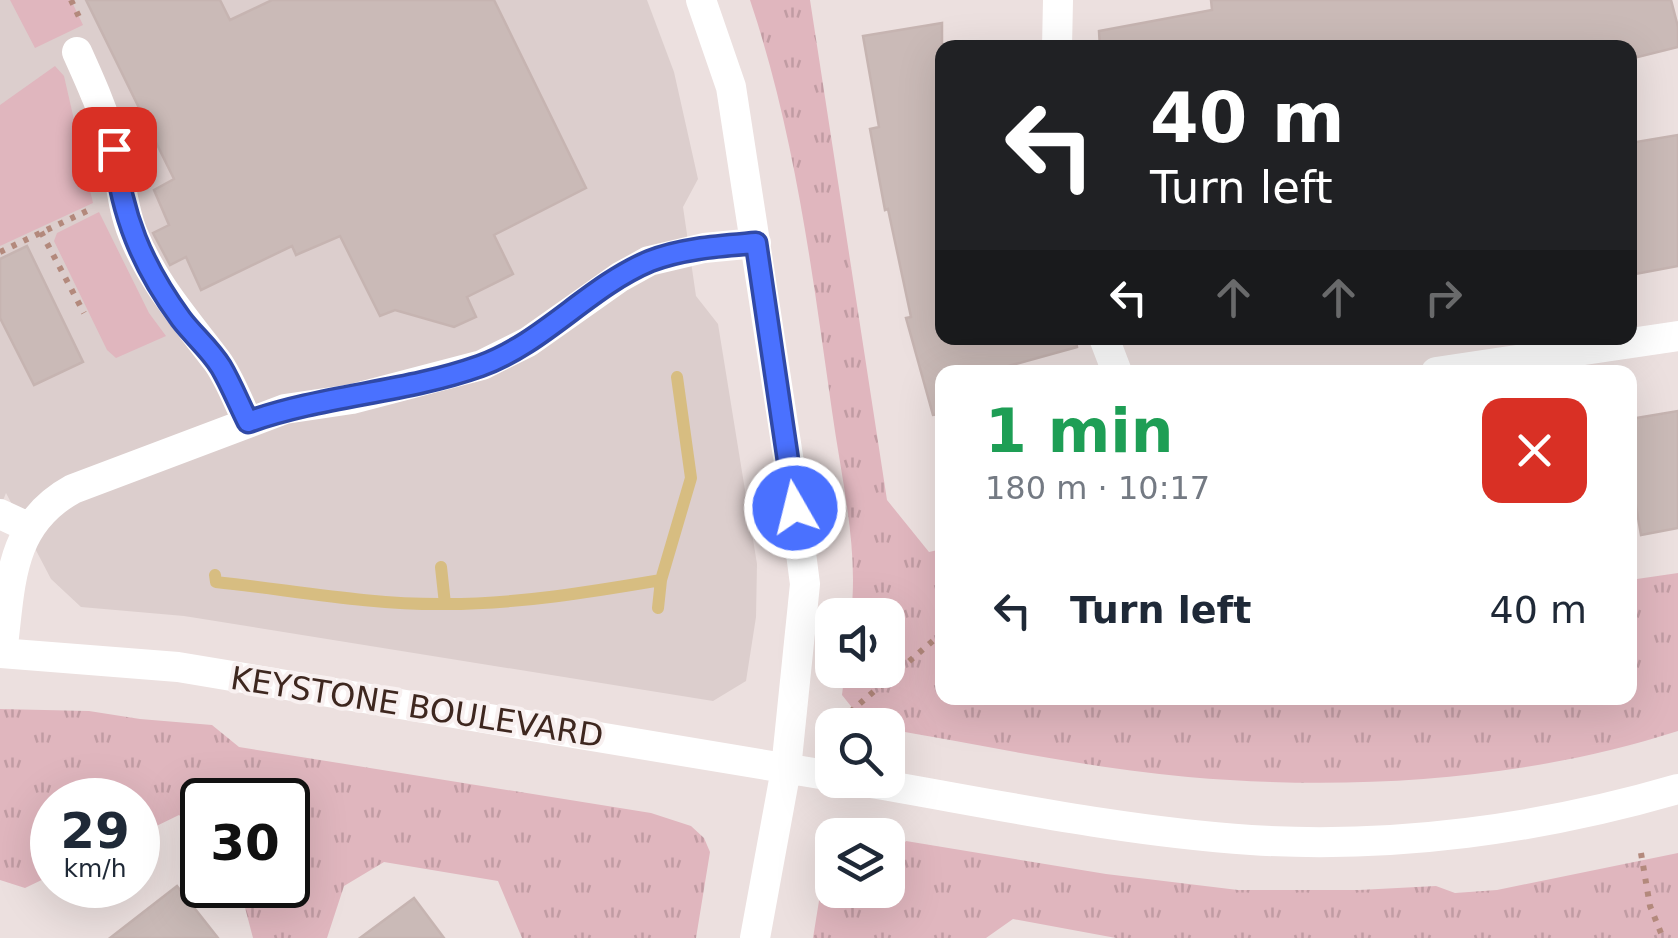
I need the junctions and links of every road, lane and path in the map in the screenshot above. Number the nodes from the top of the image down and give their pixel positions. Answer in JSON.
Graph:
{"nodes":[{"id":1,"x":701,"y":0,"type":"edge"},
{"id":2,"x":1058,"y":0,"type":"edge"},
{"id":3,"x":1058,"y":40,"type":"edge"},
{"id":4,"x":78,"y":52,"type":"dead end"},
{"id":5,"x":120,"y":195,"type":"junction"},
{"id":6,"x":41,"y":232,"type":"junction"},
{"id":7,"x":756,"y":243,"type":"junction"},
{"id":8,"x":0,"y":252,"type":"edge"},
{"id":9,"x":84,"y":313,"type":"dead end"},
{"id":10,"x":1678,"y":336,"type":"edge"},
{"id":11,"x":1637,"y":342,"type":"edge"},
{"id":12,"x":1618,"y":345,"type":"edge"},
{"id":13,"x":1483,"y":365,"type":"edge"},
{"id":14,"x":248,"y":422,"type":"junction"},
{"id":15,"x":0,"y":514,"type":"edge"},
{"id":16,"x":30,"y":528,"type":"junction"},
{"id":17,"x":935,"y":638,"type":"edge"},
{"id":18,"x":1,"y":653,"type":"edge"},
{"id":19,"x":855,"y":708,"type":"edge"},
{"id":20,"x":786,"y":769,"type":"junction"},
{"id":21,"x":815,"y":773,"type":"edge"},
{"id":22,"x":905,"y":789,"type":"edge"},
{"id":23,"x":1678,"y":790,"type":"edge"},
{"id":24,"x":1641,"y":852,"type":"dead end"},
{"id":25,"x":754,"y":938,"type":"edge"},
{"id":26,"x":1663,"y":938,"type":"edge"}],
"edges":[{"from":1,"to":7,"type":"street"},
{"from":2,"to":3,"type":"street"},
{"from":4,"to":5,"type":"street"},
{"from":5,"to":6,"type":"path"},
{"from":5,"to":14,"type":"street"},
{"from":6,"to":8,"type":"path"},
{"from":6,"to":9,"type":"path"},
{"from":7,"to":14,"type":"street"},
{"from":7,"to":20,"type":"street"},
{"from":10,"to":11,"type":"street"},
{"from":12,"to":13,"type":"street"},
{"from":14,"to":16,"type":"street"},
{"from":15,"to":16,"type":"street"},
{"from":16,"to":18,"type":"street"},
{"from":17,"to":19,"type":"path"},
{"from":18,"to":20,"type":"street","name":"KEYSTONE BOULEVARD"},
{"from":20,"to":21,"type":"street","name":"KEYSTONE BOULEVARD"},
{"from":20,"to":25,"type":"street"},
{"from":22,"to":23,"type":"street"},
{"from":24,"to":26,"type":"path"}]}
